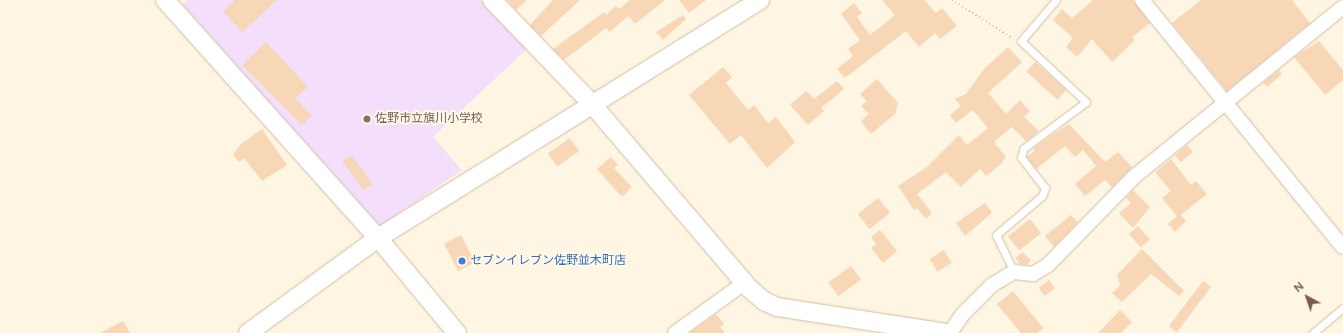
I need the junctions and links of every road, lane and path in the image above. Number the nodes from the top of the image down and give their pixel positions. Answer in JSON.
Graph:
{"nodes":[{"id":1,"x":165,"y":0,"type":"edge"},
{"id":2,"x":492,"y":0,"type":"edge"},
{"id":3,"x":760,"y":0,"type":"edge"},
{"id":4,"x":952,"y":0,"type":"edge"},
{"id":5,"x":1056,"y":0,"type":"edge"},
{"id":6,"x":1142,"y":0,"type":"edge"},
{"id":7,"x":1343,"y":7,"type":"edge"},
{"id":8,"x":1020,"y":41,"type":"junction"},
{"id":9,"x":1226,"y":102,"type":"junction"},
{"id":10,"x":591,"y":103,"type":"junction"},
{"id":11,"x":378,"y":238,"type":"junction"},
{"id":12,"x":1343,"y":247,"type":"edge"},
{"id":13,"x":1014,"y":272,"type":"junction"},
{"id":14,"x":744,"y":283,"type":"junction"},
{"id":15,"x":1343,"y":308,"type":"edge"},
{"id":16,"x":248,"y":333,"type":"edge"},
{"id":17,"x":457,"y":333,"type":"edge"},
{"id":18,"x":675,"y":333,"type":"edge"},
{"id":19,"x":947,"y":333,"type":"edge"},
{"id":20,"x":950,"y":333,"type":"edge"},
{"id":21,"x":1313,"y":333,"type":"edge"}],
"edges":[{"from":1,"to":11,"type":"street"},
{"from":2,"to":10,"type":"street"},
{"from":3,"to":10,"type":"street"},
{"from":4,"to":8,"type":"path"},
{"from":5,"to":8,"type":"lane"},
{"from":6,"to":9,"type":"street"},
{"from":7,"to":9,"type":"street"},
{"from":8,"to":13,"type":"lane"},
{"from":9,"to":12,"type":"street"},
{"from":9,"to":13,"type":"street"},
{"from":10,"to":11,"type":"street"},
{"from":10,"to":14,"type":"street"},
{"from":11,"to":16,"type":"street"},
{"from":11,"to":17,"type":"street"},
{"from":13,"to":20,"type":"street"},
{"from":14,"to":18,"type":"street"},
{"from":14,"to":19,"type":"street"},
{"from":15,"to":21,"type":"lane"}]}
